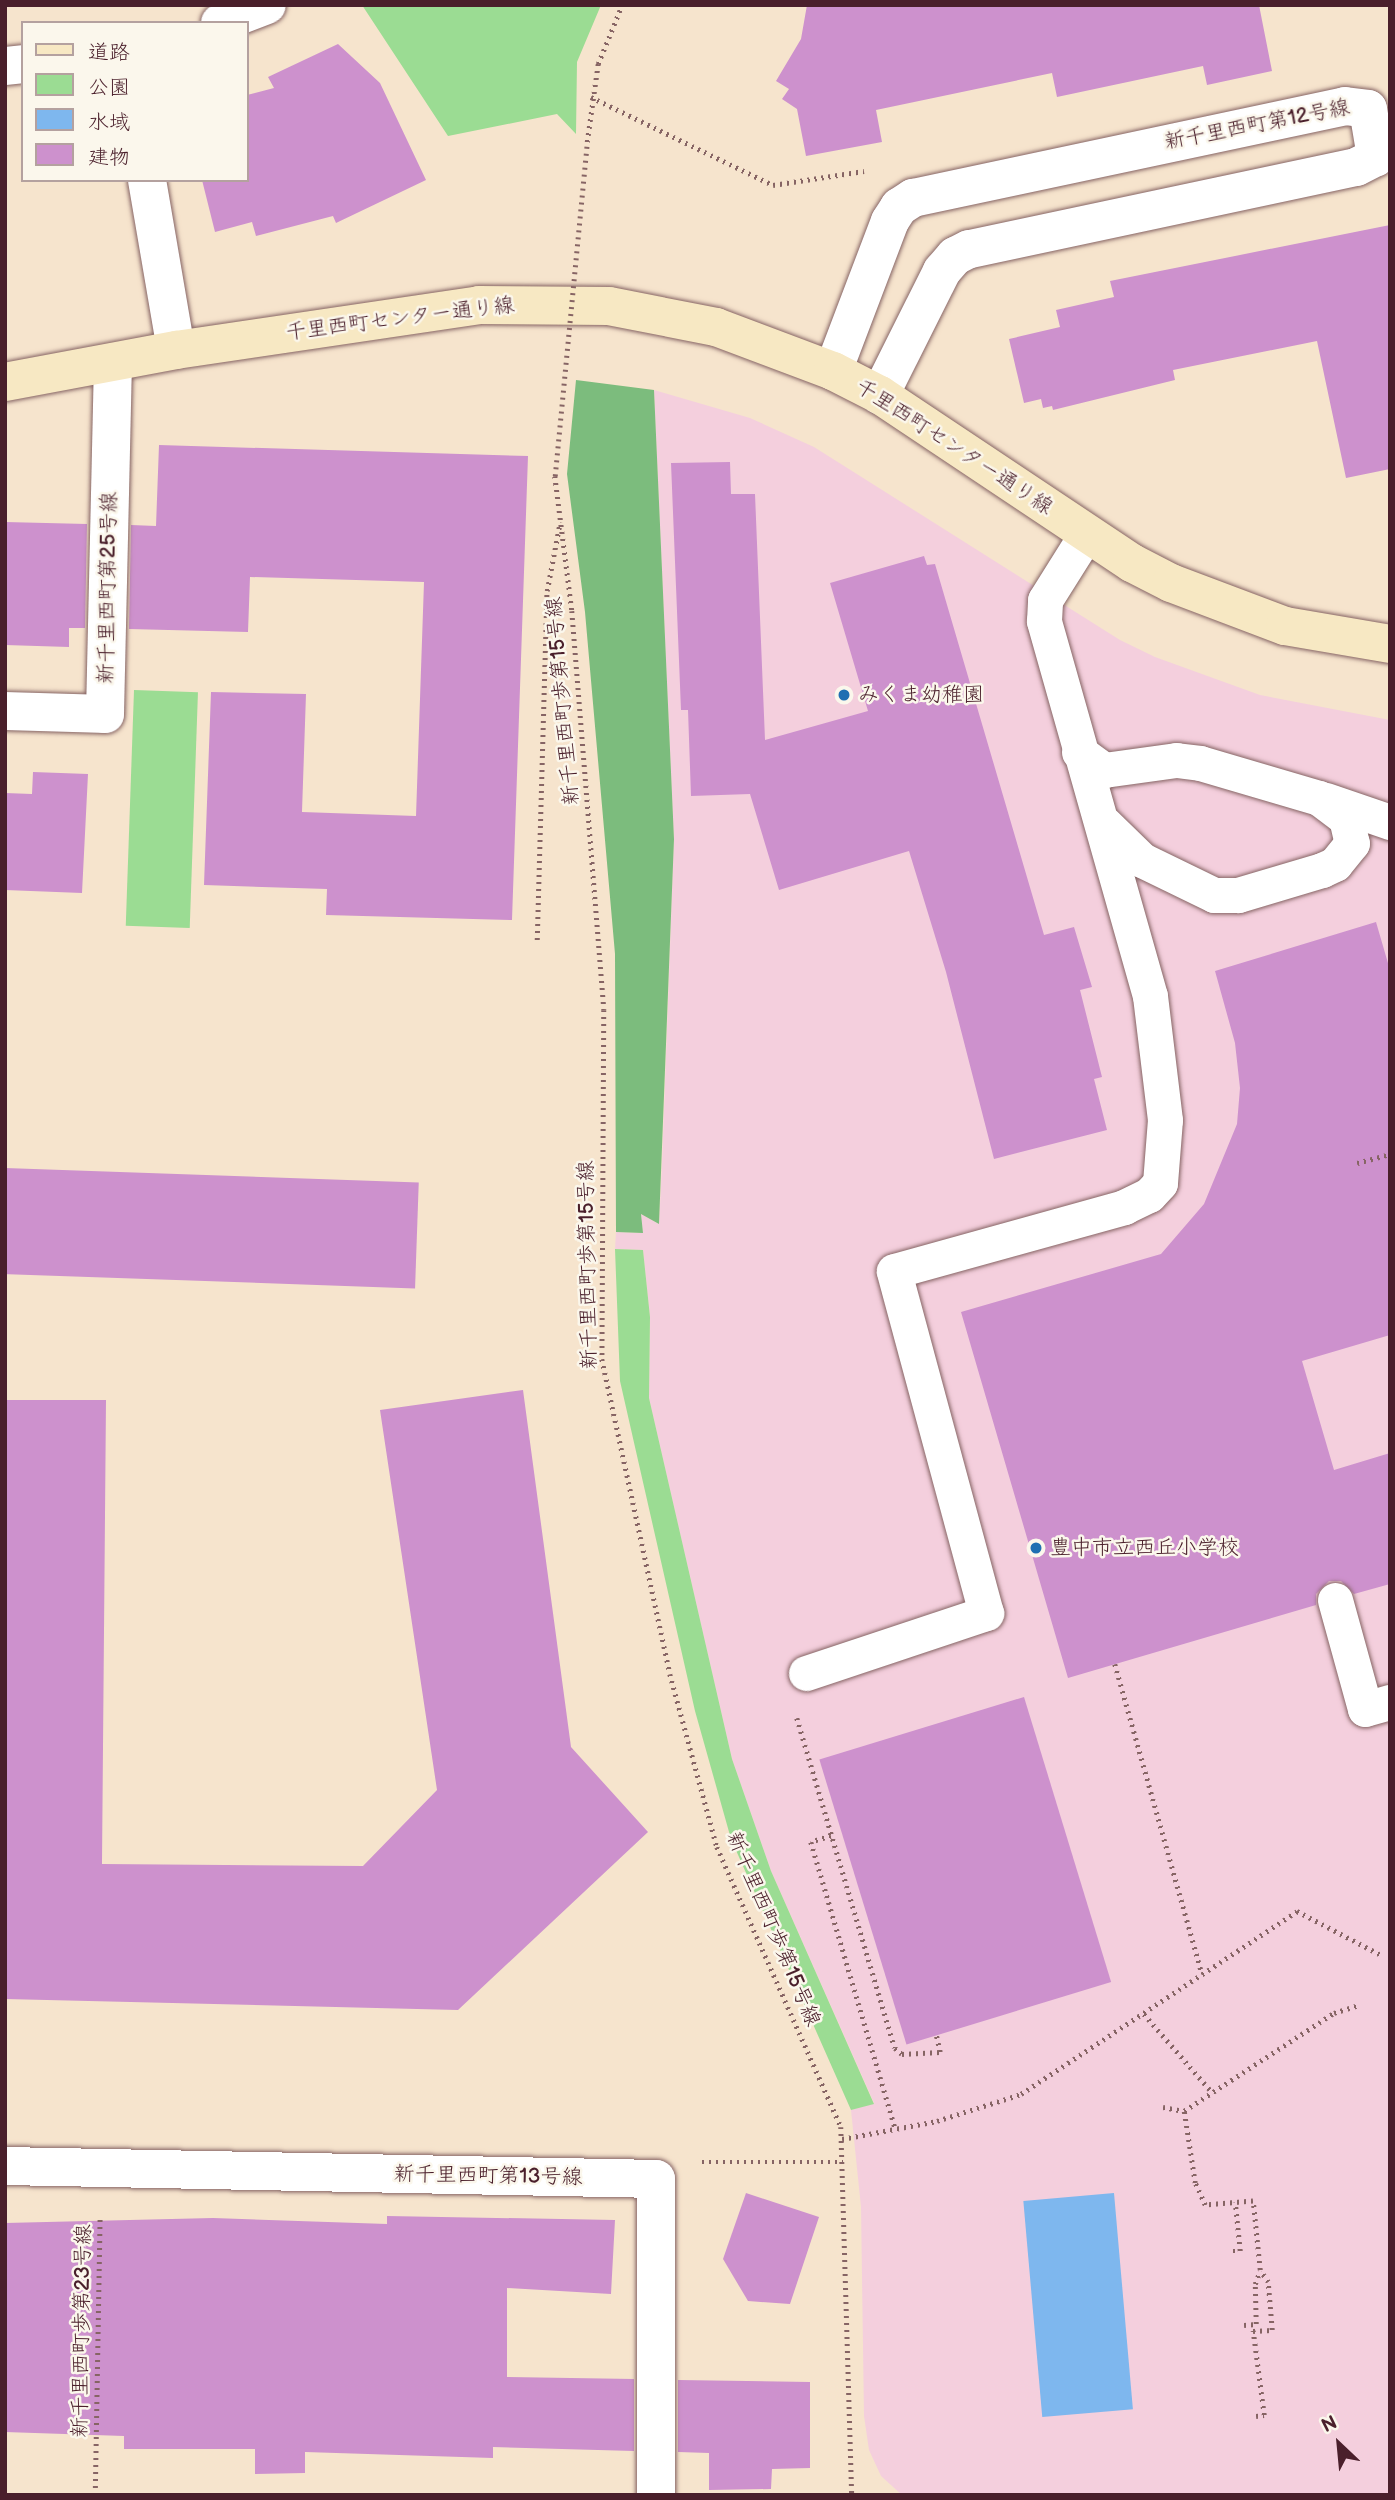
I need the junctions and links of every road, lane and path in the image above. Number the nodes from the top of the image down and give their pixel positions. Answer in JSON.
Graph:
{"nodes":[{"id":1,"x":267,"y":5,"type":"edge"},
{"id":2,"x":421,"y":5,"type":"edge"},
{"id":3,"x":426,"y":5,"type":"edge"},
{"id":4,"x":622,"y":5,"type":"edge"},
{"id":5,"x":225,"y":21,"type":"edge"},
{"id":6,"x":591,"y":97,"type":"junction"},
{"id":7,"x":872,"y":169,"type":"dead end"},
{"id":8,"x":147,"y":182,"type":"edge"},
{"id":9,"x":176,"y":350,"type":"junction"},
{"id":10,"x":113,"y":363,"type":"junction"},
{"id":11,"x":833,"y":371,"type":"junction"},
{"id":12,"x":5,"y":382,"type":"edge"},
{"id":13,"x":880,"y":396,"type":"junction"},
{"id":14,"x":561,"y":518,"type":"junction"},
{"id":15,"x":1087,"y":533,"type":"junction"},
{"id":16,"x":1390,"y":644,"type":"edge"},
{"id":17,"x":5,"y":711,"type":"edge"},
{"id":18,"x":1079,"y":752,"type":"junction"},
{"id":19,"x":1319,"y":798,"type":"junction"},
{"id":20,"x":1096,"y":804,"type":"junction"},
{"id":21,"x":1378,"y":818,"type":"edge"},
{"id":22,"x":1390,"y":850,"type":"edge"},
{"id":23,"x":537,"y":940,"type":"dead end"},
{"id":24,"x":1390,"y":1154,"type":"edge"},
{"id":25,"x":1357,"y":1163,"type":"dead end"},
{"id":26,"x":1335,"y":1600,"type":"dead end"},
{"id":27,"x":1115,"y":1664,"type":"dead end"},
{"id":28,"x":806,"y":1673,"type":"joint"},
{"id":29,"x":1390,"y":1702,"type":"edge"},
{"id":30,"x":831,"y":1836,"type":"junction"},
{"id":31,"x":1381,"y":1955,"type":"dead end"},
{"id":32,"x":1202,"y":1975,"type":"junction"},
{"id":33,"x":1358,"y":2005,"type":"dead end"},
{"id":34,"x":1144,"y":2014,"type":"junction"},
{"id":35,"x":936,"y":2035,"type":"dead end"},
{"id":36,"x":1213,"y":2093,"type":"junction"},
{"id":37,"x":1163,"y":2107,"type":"dead end"},
{"id":38,"x":1184,"y":2111,"type":"junction"},
{"id":39,"x":896,"y":2130,"type":"junction"},
{"id":40,"x":842,"y":2139,"type":"junction"},
{"id":41,"x":844,"y":2162,"type":"junction"},
{"id":42,"x":5,"y":2166,"type":"edge"},
{"id":43,"x":100,"y":2168,"type":"junction"},
{"id":44,"x":656,"y":2179,"type":"junction"},
{"id":45,"x":1235,"y":2202,"type":"junction"},
{"id":46,"x":1233,"y":2251,"type":"dead end"},
{"id":47,"x":1260,"y":2270,"type":"junction"},
{"id":48,"x":1244,"y":2325,"type":"dead end"},
{"id":49,"x":1256,"y":2416,"type":"dead end"},
{"id":50,"x":95,"y":2495,"type":"edge"},
{"id":51,"x":656,"y":2495,"type":"edge"},
{"id":52,"x":852,"y":2495,"type":"edge"}],
"edges":[{"from":1,"to":5,"type":"street"},
{"from":2,"to":3,"type":"path"},
{"from":4,"to":6,"type":"path","name":"新千里西町歩第15号線"},
{"from":6,"to":7,"type":"path"},
{"from":6,"to":14,"type":"path","name":"新千里西町歩第15号線","bridge":true},
{"from":8,"to":9,"type":"street"},
{"from":9,"to":10,"type":"street","name":"千里西町センター通り線"},
{"from":9,"to":11,"type":"street","name":"千里西町センター通り線"},
{"from":10,"to":12,"type":"street","name":"千里西町センター通り線"},
{"from":10,"to":17,"type":"street","name":"新千里西町第25号線"},
{"from":11,"to":13,"type":"street","name":"千里西町センター通り線"},
{"from":11,"to":13,"type":"street","name":"新千里西町第12号線"},
{"from":13,"to":15,"type":"street","name":"千里西町センター通り線"},
{"from":14,"to":23,"type":"path"},
{"from":14,"to":40,"type":"path","name":"新千里西町歩第15号線"},
{"from":15,"to":16,"type":"street","name":"千里西町センター通り線"},
{"from":15,"to":18,"type":"lane"},
{"from":18,"to":19,"type":"lane"},
{"from":18,"to":20,"type":"lane"},
{"from":19,"to":20,"type":"lane"},
{"from":19,"to":21,"type":"lane"},
{"from":20,"to":28,"type":"lane"},
{"from":21,"to":22,"type":"lane"},
{"from":24,"to":25,"type":"path"},
{"from":26,"to":29,"type":"lane"},
{"from":27,"to":32,"type":"path"},
{"from":28,"to":30,"type":"path"},
{"from":30,"to":35,"type":"path"},
{"from":30,"to":39,"type":"path"},
{"from":31,"to":32,"type":"path"},
{"from":32,"to":34,"type":"path"},
{"from":33,"to":36,"type":"path"},
{"from":34,"to":36,"type":"path"},
{"from":34,"to":39,"type":"path"},
{"from":36,"to":38,"type":"path"},
{"from":37,"to":38,"type":"path"},
{"from":38,"to":45,"type":"path"},
{"from":39,"to":40,"type":"path"},
{"from":40,"to":41,"type":"path","name":"新千里西町歩第15号線"},
{"from":41,"to":44,"type":"path"},
{"from":41,"to":52,"type":"path","name":"新千里西町歩第15号線"},
{"from":42,"to":43,"type":"street","name":"新千里西町第13号線"},
{"from":43,"to":44,"type":"street","name":"新千里西町第13号線"},
{"from":43,"to":50,"type":"path","name":"新千里西町歩第23号線"},
{"from":44,"to":51,"type":"street"},
{"from":45,"to":46,"type":"path"},
{"from":45,"to":47,"type":"path"},
{"from":47,"to":48,"type":"path"},
{"from":47,"to":49,"type":"path"}]}
